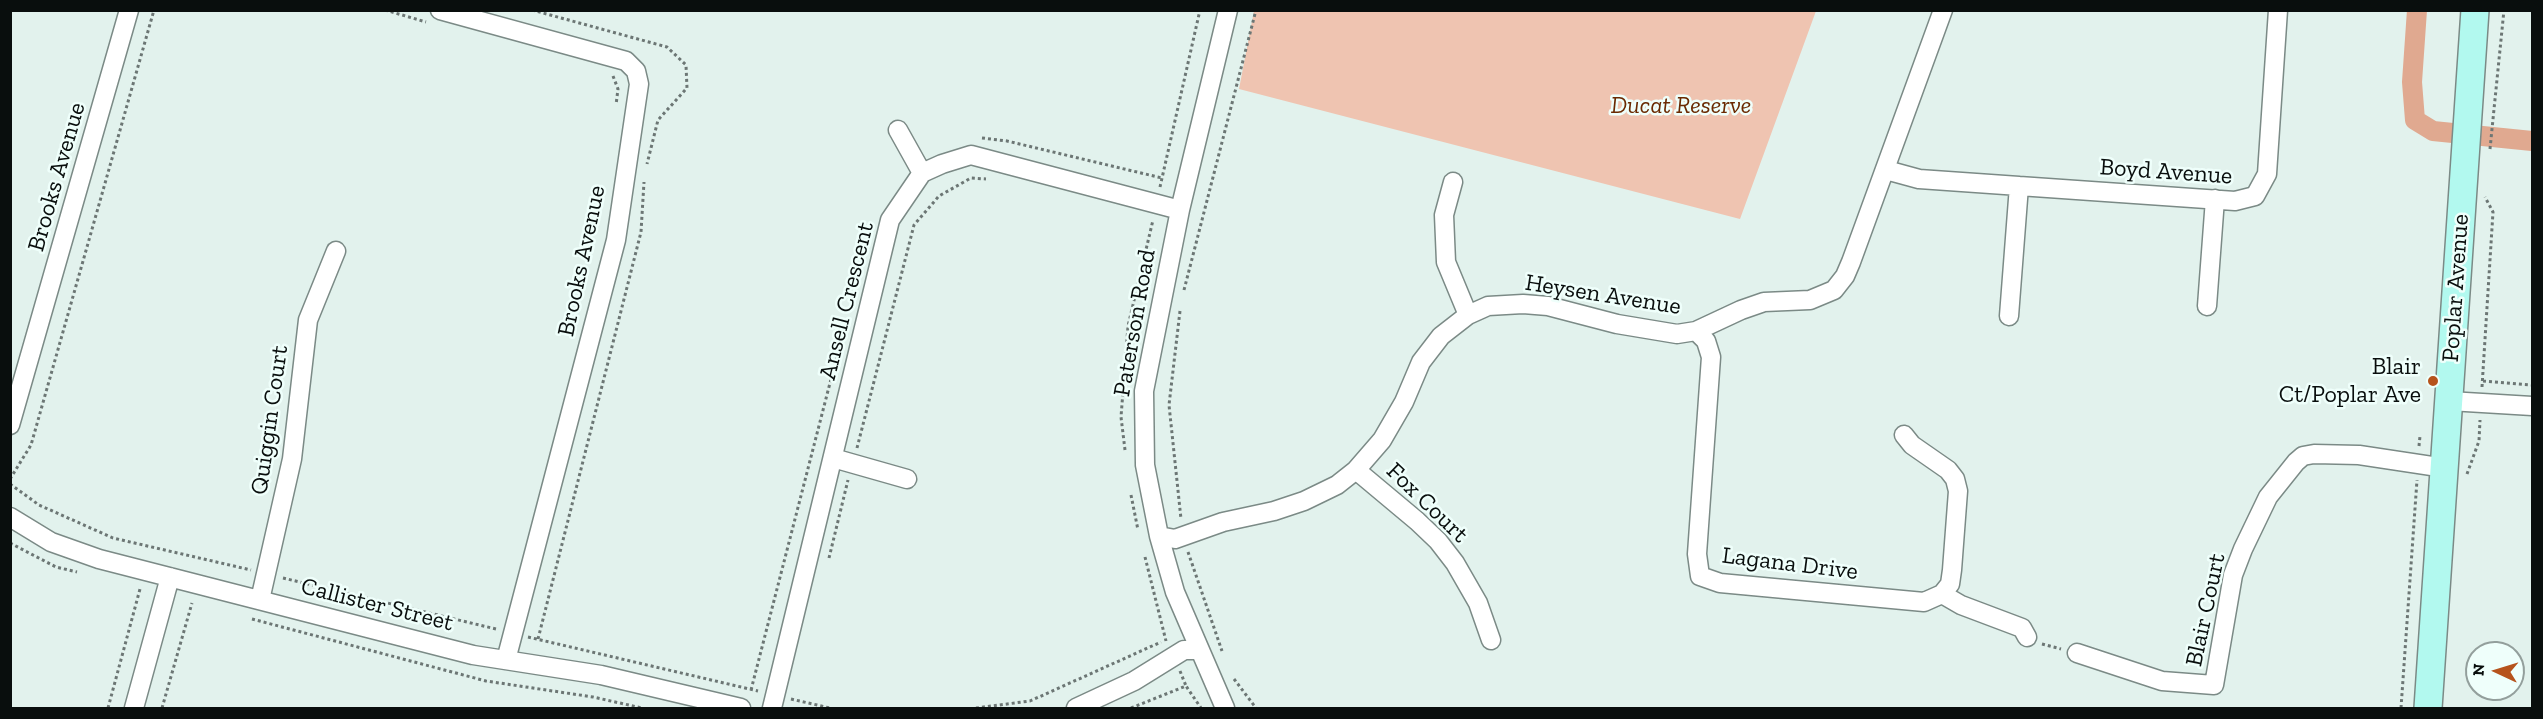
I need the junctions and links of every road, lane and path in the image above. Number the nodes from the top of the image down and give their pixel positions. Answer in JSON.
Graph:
{"nodes":[{"id":1,"x":129,"y":10,"type":"edge"},
{"id":2,"x":154,"y":10,"type":"edge"},
{"id":3,"x":386,"y":10,"type":"edge"},
{"id":4,"x":1228,"y":10,"type":"edge"},
{"id":5,"x":1256,"y":10,"type":"edge"},
{"id":6,"x":1943,"y":10,"type":"edge"},
{"id":7,"x":2278,"y":10,"type":"edge"},
{"id":8,"x":2475,"y":10,"type":"edge"},
{"id":9,"x":2504,"y":10,"type":"edge"},
{"id":10,"x":437,"y":17,"type":"edge"},
{"id":11,"x":611,"y":69,"type":"dead end"},
{"id":12,"x":615,"y":111,"type":"dead end"},
{"id":13,"x":898,"y":130,"type":"dead end"},
{"id":14,"x":975,"y":137,"type":"dead end"},
{"id":15,"x":2477,"y":153,"type":"junction"},
{"id":16,"x":1886,"y":170,"type":"junction"},
{"id":17,"x":922,"y":173,"type":"junction"},
{"id":18,"x":1162,"y":178,"type":"dead end"},
{"id":19,"x":994,"y":179,"type":"dead end"},
{"id":20,"x":1453,"y":182,"type":"dead end"},
{"id":21,"x":2019,"y":186,"type":"junction"},
{"id":22,"x":2486,"y":189,"type":"dead end"},
{"id":23,"x":2215,"y":199,"type":"junction"},
{"id":24,"x":1180,"y":210,"type":"junction"},
{"id":25,"x":336,"y":251,"type":"dead end"},
{"id":26,"x":1184,"y":293,"type":"dead end"},
{"id":27,"x":1180,"y":304,"type":"dead end"},
{"id":28,"x":2207,"y":306,"type":"dead end"},
{"id":29,"x":1468,"y":315,"type":"junction"},
{"id":30,"x":2009,"y":316,"type":"dead end"},
{"id":31,"x":1696,"y":331,"type":"junction"},
{"id":32,"x":841,"y":341,"type":"dead end"},
{"id":33,"x":2483,"y":381,"type":"junction"},
{"id":34,"x":2532,"y":385,"type":"edge"},
{"id":35,"x":2449,"y":401,"type":"junction"},
{"id":36,"x":2481,"y":403,"type":"junction"},
{"id":37,"x":2532,"y":406,"type":"edge"},
{"id":38,"x":10,"y":425,"type":"edge"},
{"id":39,"x":1904,"y":435,"type":"dead end"},
{"id":40,"x":2420,"y":436,"type":"dead end"},
{"id":41,"x":833,"y":458,"type":"junction"},
{"id":42,"x":853,"y":464,"type":"junction"},
{"id":43,"x":2418,"y":464,"type":"junction"},
{"id":44,"x":1356,"y":470,"type":"junction"},
{"id":45,"x":2456,"y":471,"type":"junction"},
{"id":46,"x":907,"y":479,"type":"dead end"},
{"id":47,"x":10,"y":482,"type":"edge"},
{"id":48,"x":10,"y":517,"type":"edge"},
{"id":49,"x":1183,"y":531,"type":"junction"},
{"id":50,"x":1159,"y":536,"type":"junction"},
{"id":51,"x":827,"y":565,"type":"dead end"},
{"id":52,"x":266,"y":574,"type":"junction"},
{"id":53,"x":170,"y":577,"type":"junction"},
{"id":54,"x":140,"y":589,"type":"dead end"},
{"id":55,"x":1942,"y":594,"type":"junction"},
{"id":56,"x":260,"y":600,"type":"junction"},
{"id":57,"x":192,"y":603,"type":"dead end"},
{"id":58,"x":513,"y":633,"type":"junction"},
{"id":59,"x":2027,"y":637,"type":"joint"},
{"id":60,"x":1165,"y":640,"type":"dead end"},
{"id":61,"x":1491,"y":640,"type":"dead end"},
{"id":62,"x":1200,"y":650,"type":"junction"},
{"id":63,"x":1222,"y":651,"type":"dead end"},
{"id":64,"x":2077,"y":653,"type":"joint"},
{"id":65,"x":506,"y":660,"type":"junction"},
{"id":66,"x":1230,"y":674,"type":"dead end"},
{"id":67,"x":751,"y":690,"type":"junction"},
{"id":68,"x":774,"y":702,"type":"edge"},
{"id":69,"x":1020,"y":702,"type":"junction"},
{"id":70,"x":108,"y":708,"type":"edge"},
{"id":71,"x":134,"y":708,"type":"edge"},
{"id":72,"x":162,"y":708,"type":"edge"},
{"id":73,"x":741,"y":708,"type":"edge"},
{"id":74,"x":830,"y":708,"type":"edge"},
{"id":75,"x":976,"y":708,"type":"edge"},
{"id":76,"x":1023,"y":708,"type":"edge"},
{"id":77,"x":1076,"y":708,"type":"edge"},
{"id":78,"x":1131,"y":708,"type":"edge"},
{"id":79,"x":1201,"y":708,"type":"edge"},
{"id":80,"x":1226,"y":708,"type":"edge"},
{"id":81,"x":1256,"y":708,"type":"edge"},
{"id":82,"x":2401,"y":708,"type":"edge"},
{"id":83,"x":2428,"y":708,"type":"edge"}],
"edges":[{"from":1,"to":38,"type":"street","name":"Brooks Avenue"},
{"from":2,"to":47,"type":"path"},
{"from":3,"to":10,"type":"path"},
{"from":4,"to":24,"type":"street","name":"Paterson Road"},
{"from":5,"to":26,"type":"path"},
{"from":6,"to":16,"type":"street","name":"Heysen Avenue"},
{"from":7,"to":23,"type":"street","name":"Boyd Avenue"},
{"from":8,"to":15,"type":"street","name":"Poplar Avenue"},
{"from":9,"to":15,"type":"path"},
{"from":10,"to":58,"type":"street","name":"Brooks Avenue"},
{"from":11,"to":12,"type":"path"},
{"from":13,"to":17,"type":"street"},
{"from":14,"to":18,"type":"path"},
{"from":15,"to":35,"type":"street","name":"Poplar Avenue"},
{"from":16,"to":21,"type":"street","name":"Boyd Avenue"},
{"from":16,"to":31,"type":"street","name":"Heysen Avenue"},
{"from":17,"to":24,"type":"street"},
{"from":17,"to":41,"type":"street","name":"Ansell Crescent"},
{"from":19,"to":42,"type":"path"},
{"from":20,"to":29,"type":"street"},
{"from":21,"to":23,"type":"street","name":"Boyd Avenue"},
{"from":21,"to":30,"type":"street"},
{"from":22,"to":33,"type":"path"},
{"from":23,"to":28,"type":"street"},
{"from":24,"to":50,"type":"street","name":"Paterson Road"},
{"from":25,"to":52,"type":"street","name":"Quiggin Court"},
{"from":27,"to":49,"type":"path"},
{"from":29,"to":31,"type":"street","name":"Heysen Avenue"},
{"from":29,"to":44,"type":"street","name":"Heysen Avenue"},
{"from":31,"to":55,"type":"street","name":"Lagana Drive"},
{"from":32,"to":67,"type":"path"},
{"from":33,"to":34,"type":"path"},
{"from":33,"to":36,"type":"path"},
{"from":35,"to":36,"type":"street"},
{"from":35,"to":45,"type":"street","name":"Poplar Avenue"},
{"from":36,"to":37,"type":"street"},
{"from":36,"to":45,"type":"path"},
{"from":39,"to":55,"type":"street"},
{"from":40,"to":43,"type":"path"},
{"from":41,"to":42,"type":"street"},
{"from":41,"to":68,"type":"street","name":"Ansell Crescent"},
{"from":42,"to":46,"type":"street"},
{"from":42,"to":51,"type":"path"},
{"from":43,"to":45,"type":"street","name":"Blair Court"},
{"from":43,"to":64,"type":"street","name":"Blair Court"},
{"from":43,"to":82,"type":"path"},
{"from":44,"to":49,"type":"street","name":"Heysen Avenue"},
{"from":44,"to":61,"type":"street","name":"Fox Court"},
{"from":45,"to":83,"type":"street","name":"Poplar Avenue"},
{"from":47,"to":52,"type":"path"},
{"from":48,"to":53,"type":"street","name":"Callister Street"},
{"from":49,"to":50,"type":"street","name":"Heysen Avenue"},
{"from":49,"to":63,"type":"path"},
{"from":50,"to":62,"type":"street","name":"Paterson Road"},
{"from":52,"to":56,"type":"street","name":"Quiggin Court"},
{"from":52,"to":58,"type":"path"},
{"from":53,"to":56,"type":"street","name":"Callister Street"},
{"from":53,"to":71,"type":"street"},
{"from":54,"to":70,"type":"path"},
{"from":55,"to":59,"type":"street"},
{"from":56,"to":65,"type":"street","name":"Callister Street"},
{"from":57,"to":72,"type":"path"},
{"from":58,"to":65,"type":"street","name":"Brooks Avenue"},
{"from":58,"to":67,"type":"path"},
{"from":59,"to":64,"type":"path"},
{"from":60,"to":69,"type":"path"},
{"from":62,"to":77,"type":"street"},
{"from":62,"to":80,"type":"street","name":"Paterson Road"},
{"from":65,"to":73,"type":"street","name":"Callister Street"},
{"from":66,"to":81,"type":"path"},
{"from":67,"to":68,"type":"path"},
{"from":68,"to":74,"type":"path"},
{"from":69,"to":75,"type":"path"},
{"from":69,"to":76,"type":"path"},
{"from":78,"to":79,"type":"path"}]}
